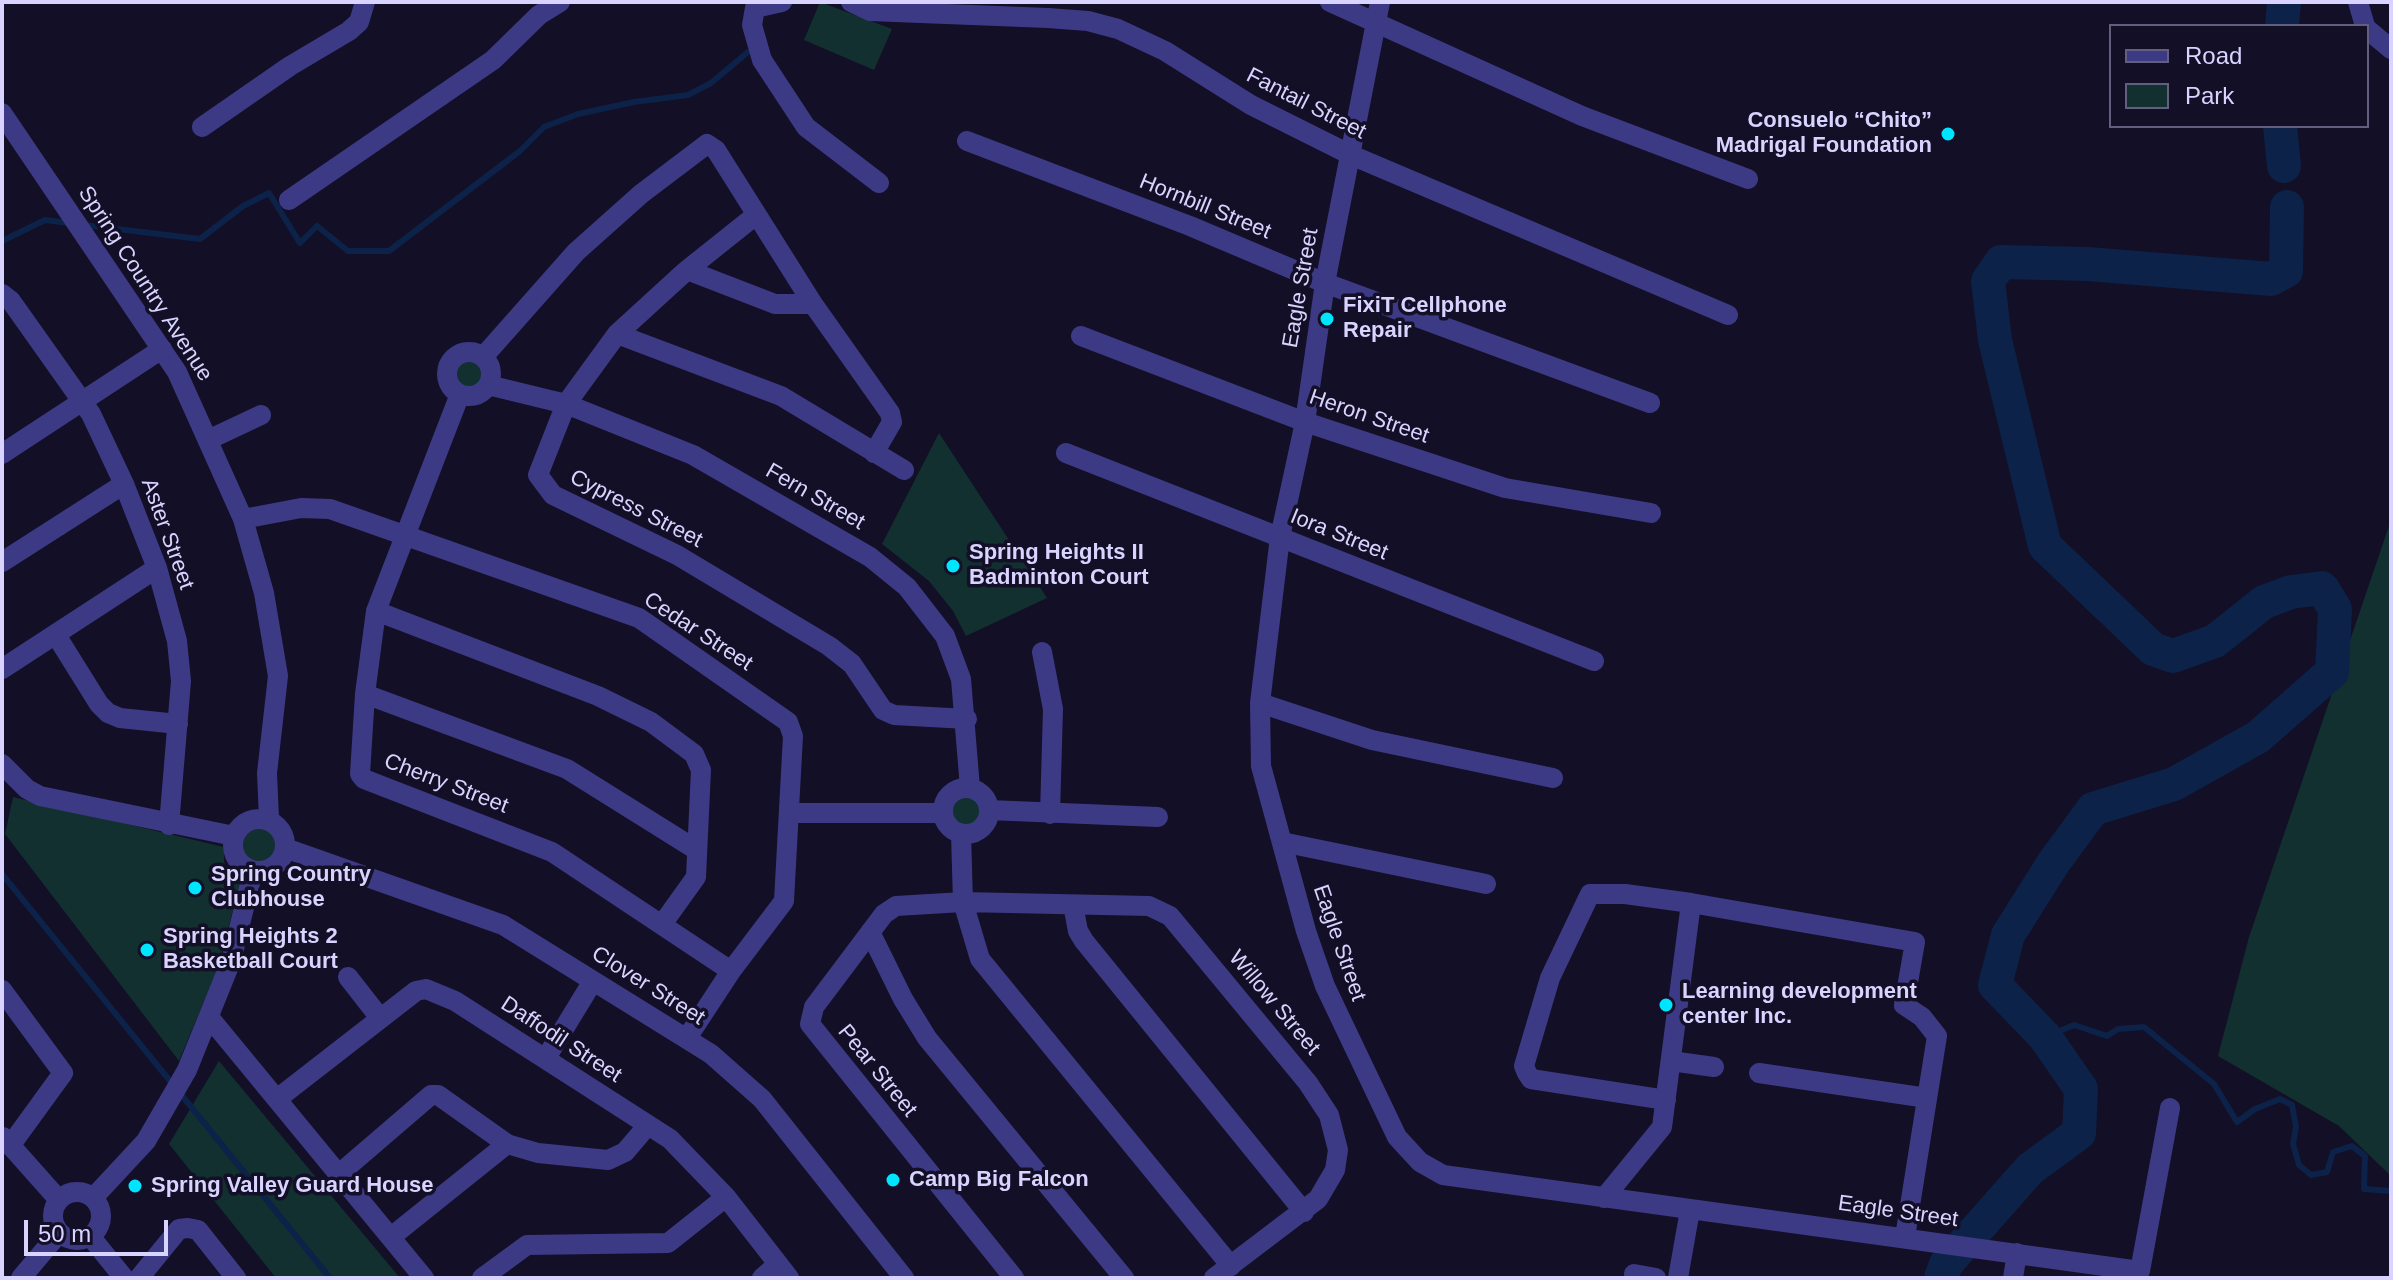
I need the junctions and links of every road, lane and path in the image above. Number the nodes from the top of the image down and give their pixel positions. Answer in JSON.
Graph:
{"nodes":[{"id":1,"x":365,"y":2,"type":"edge"},
{"id":2,"x":560,"y":2,"type":"edge"},
{"id":3,"x":782,"y":2,"type":"edge"},
{"id":4,"x":851,"y":2,"type":"edge"},
{"id":5,"x":1330,"y":2,"type":"edge"},
{"id":6,"x":1380,"y":2,"type":"edge"},
{"id":7,"x":2358,"y":2,"type":"edge"},
{"id":8,"x":1376,"y":24,"type":"junction"},
{"id":9,"x":2365,"y":24,"type":"edge"},
{"id":10,"x":2369,"y":30,"type":"edge"},
{"id":11,"x":2391,"y":49,"type":"edge"},
{"id":12,"x":2,"y":113,"type":"edge"},
{"id":13,"x":202,"y":127,"type":"dead end"},
{"id":14,"x":10,"y":139,"type":"edge"},
{"id":15,"x":967,"y":141,"type":"dead end"},
{"id":16,"x":1351,"y":155,"type":"junction"},
{"id":17,"x":1748,"y":179,"type":"dead end"},
{"id":18,"x":879,"y":183,"type":"dead end"},
{"id":19,"x":289,"y":200,"type":"dead end"},
{"id":20,"x":756,"y":215,"type":"junction"},
{"id":21,"x":687,"y":270,"type":"junction"},
{"id":22,"x":1325,"y":283,"type":"junction"},
{"id":23,"x":2,"y":294,"type":"edge"},
{"id":24,"x":813,"y":304,"type":"junction"},
{"id":25,"x":1728,"y":315,"type":"dead end"},
{"id":26,"x":617,"y":334,"type":"junction"},
{"id":27,"x":1081,"y":336,"type":"dead end"},
{"id":28,"x":162,"y":349,"type":"junction"},
{"id":29,"x":483,"y":357,"type":"junction"},
{"id":30,"x":488,"y":385,"type":"junction"},
{"id":31,"x":460,"y":394,"type":"junction"},
{"id":32,"x":83,"y":400,"type":"junction"},
{"id":33,"x":1650,"y":403,"type":"dead end"},
{"id":34,"x":566,"y":404,"type":"junction"},
{"id":35,"x":261,"y":415,"type":"dead end"},
{"id":36,"x":1305,"y":422,"type":"junction"},
{"id":37,"x":210,"y":439,"type":"junction"},
{"id":38,"x":4,"y":449,"type":"edge"},
{"id":39,"x":874,"y":453,"type":"junction"},
{"id":40,"x":1066,"y":453,"type":"dead end"},
{"id":41,"x":904,"y":470,"type":"dead end"},
{"id":42,"x":124,"y":484,"type":"junction"},
{"id":43,"x":1651,"y":513,"type":"dead end"},
{"id":44,"x":243,"y":519,"type":"junction"},
{"id":45,"x":403,"y":535,"type":"junction"},
{"id":46,"x":1280,"y":537,"type":"junction"},
{"id":47,"x":2,"y":562,"type":"edge"},
{"id":48,"x":157,"y":568,"type":"junction"},
{"id":49,"x":376,"y":611,"type":"junction"},
{"id":50,"x":56,"y":635,"type":"junction"},
{"id":51,"x":1042,"y":652,"type":"dead end"},
{"id":52,"x":1594,"y":661,"type":"dead end"},
{"id":53,"x":2,"y":669,"type":"edge"},
{"id":54,"x":365,"y":694,"type":"junction"},
{"id":55,"x":1260,"y":703,"type":"junction"},
{"id":56,"x":967,"y":719,"type":"junction"},
{"id":57,"x":178,"y":724,"type":"junction"},
{"id":58,"x":2,"y":764,"type":"edge"},
{"id":59,"x":1553,"y":778,"type":"dead end"},
{"id":60,"x":970,"y":788,"type":"junction"},
{"id":61,"x":989,"y":810,"type":"junction"},
{"id":62,"x":789,"y":813,"type":"junction"},
{"id":63,"x":942,"y":813,"type":"junction"},
{"id":64,"x":1050,"y":814,"type":"junction"},
{"id":65,"x":1158,"y":817,"type":"dead end"},
{"id":66,"x":269,"y":819,"type":"junction"},
{"id":67,"x":169,"y":825,"type":"junction"},
{"id":68,"x":961,"y":834,"type":"junction"},
{"id":69,"x":234,"y":836,"type":"junction"},
{"id":70,"x":1282,"y":842,"type":"junction"},
{"id":71,"x":285,"y":848,"type":"junction"},
{"id":72,"x":695,"y":849,"type":"junction"},
{"id":73,"x":253,"y":871,"type":"junction"},
{"id":74,"x":1486,"y":884,"type":"dead end"},
{"id":75,"x":963,"y":902,"type":"junction"},
{"id":76,"x":1691,"y":903,"type":"junction"},
{"id":77,"x":1073,"y":905,"type":"junction"},
{"id":78,"x":663,"y":923,"type":"junction"},
{"id":79,"x":870,"y":932,"type":"junction"},
{"id":80,"x":731,"y":971,"type":"junction"},
{"id":81,"x":348,"y":977,"type":"dead end"},
{"id":82,"x":593,"y":981,"type":"junction"},
{"id":83,"x":2,"y":990,"type":"edge"},
{"id":84,"x":209,"y":1017,"type":"junction"},
{"id":85,"x":380,"y":1018,"type":"junction"},
{"id":86,"x":687,"y":1038,"type":"junction"},
{"id":87,"x":546,"y":1058,"type":"junction"},
{"id":88,"x":1671,"y":1061,"type":"junction"},
{"id":89,"x":1714,"y":1067,"type":"dead end"},
{"id":90,"x":1759,"y":1073,"type":"dead end"},
{"id":91,"x":1927,"y":1098,"type":"junction"},
{"id":92,"x":277,"y":1099,"type":"junction"},
{"id":93,"x":1666,"y":1100,"type":"junction"},
{"id":94,"x":2170,"y":1108,"type":"dead end"},
{"id":95,"x":648,"y":1125,"type":"junction"},
{"id":96,"x":6,"y":1141,"type":"edge"},
{"id":97,"x":507,"y":1144,"type":"junction"},
{"id":98,"x":339,"y":1174,"type":"junction"},
{"id":99,"x":726,"y":1197,"type":"junction"},
{"id":100,"x":93,"y":1198,"type":"junction"},
{"id":101,"x":1604,"y":1198,"type":"junction"},
{"id":102,"x":59,"y":1200,"type":"junction"},
{"id":103,"x":1690,"y":1210,"type":"junction"},
{"id":104,"x":1304,"y":1212,"type":"junction"},
{"id":105,"x":59,"y":1233,"type":"junction"},
{"id":106,"x":90,"y":1236,"type":"junction"},
{"id":107,"x":391,"y":1237,"type":"junction"},
{"id":108,"x":1905,"y":1237,"type":"junction"},
{"id":109,"x":2017,"y":1253,"type":"junction"},
{"id":110,"x":784,"y":1271,"type":"edge"},
{"id":111,"x":1222,"y":1272,"type":"edge"},
{"id":112,"x":1634,"y":1274,"type":"dead end"},
{"id":113,"x":21,"y":1278,"type":"edge"},
{"id":114,"x":124,"y":1278,"type":"edge"},
{"id":115,"x":139,"y":1278,"type":"edge"},
{"id":116,"x":236,"y":1278,"type":"edge"},
{"id":117,"x":424,"y":1278,"type":"edge"},
{"id":118,"x":482,"y":1278,"type":"edge"},
{"id":119,"x":762,"y":1278,"type":"edge"},
{"id":120,"x":904,"y":1278,"type":"edge"},
{"id":121,"x":1014,"y":1278,"type":"edge"},
{"id":122,"x":1124,"y":1278,"type":"edge"},
{"id":123,"x":1656,"y":1278,"type":"edge"},
{"id":124,"x":1678,"y":1278,"type":"edge"},
{"id":125,"x":2013,"y":1278,"type":"edge"}],
"edges":[{"from":1,"to":13,"type":"street"},
{"from":2,"to":19,"type":"street"},
{"from":3,"to":18,"type":"street"},
{"from":4,"to":16,"type":"street","name":"Fantail Street"},
{"from":5,"to":8,"type":"street"},
{"from":6,"to":8,"type":"street","name":"Eagle Street"},
{"from":7,"to":9,"type":"street"},
{"from":8,"to":16,"type":"street","name":"Eagle Street"},
{"from":8,"to":17,"type":"street"},
{"from":10,"to":11,"type":"street"},
{"from":12,"to":14,"type":"street","name":"Spring Country Avenue"},
{"from":14,"to":28,"type":"street","name":"Spring Country Avenue"},
{"from":15,"to":22,"type":"street","name":"Hornbill Street"},
{"from":16,"to":22,"type":"street","name":"Eagle Street"},
{"from":16,"to":25,"type":"street","name":"Fantail Street"},
{"from":20,"to":21,"type":"street","name":"Cypress Street"},
{"from":20,"to":24,"type":"street"},
{"from":20,"to":29,"type":"street"},
{"from":21,"to":24,"type":"street"},
{"from":21,"to":26,"type":"street","name":"Cypress Street"},
{"from":22,"to":33,"type":"street","name":"Hornbill Street"},
{"from":22,"to":36,"type":"street","name":"Eagle Street"},
{"from":23,"to":32,"type":"street","name":"Aster Street"},
{"from":24,"to":39,"type":"street"},
{"from":26,"to":34,"type":"street","name":"Cypress Street"},
{"from":26,"to":39,"type":"street"},
{"from":27,"to":36,"type":"street","name":"Heron Street"},
{"from":28,"to":32,"type":"street"},
{"from":28,"to":37,"type":"street","name":"Spring Country Avenue"},
{"from":29,"to":30,"type":"street"},
{"from":29,"to":31,"type":"street"},
{"from":30,"to":31,"type":"street"},
{"from":30,"to":34,"type":"street","name":"Fern Street"},
{"from":31,"to":45,"type":"street","name":"Cherry Street"},
{"from":32,"to":38,"type":"street"},
{"from":32,"to":42,"type":"street","name":"Aster Street"},
{"from":34,"to":56,"type":"street","name":"Fern Street"},
{"from":34,"to":56,"type":"street","name":"Cypress Street"},
{"from":35,"to":37,"type":"street"},
{"from":36,"to":43,"type":"street","name":"Heron Street"},
{"from":36,"to":46,"type":"street","name":"Eagle Street"},
{"from":37,"to":44,"type":"street","name":"Spring Country Avenue"},
{"from":39,"to":41,"type":"street"},
{"from":40,"to":46,"type":"street","name":"Iora Street"},
{"from":42,"to":47,"type":"street"},
{"from":42,"to":48,"type":"street","name":"Aster Street"},
{"from":44,"to":45,"type":"street","name":"Cedar Street"},
{"from":44,"to":66,"type":"street","name":"Spring Country Avenue"},
{"from":45,"to":49,"type":"street","name":"Cherry Street"},
{"from":45,"to":62,"type":"street","name":"Cedar Street"},
{"from":46,"to":52,"type":"street","name":"Iora Street"},
{"from":46,"to":55,"type":"street","name":"Eagle Street"},
{"from":48,"to":50,"type":"street"},
{"from":48,"to":57,"type":"street","name":"Aster Street"},
{"from":49,"to":54,"type":"street","name":"Cherry Street"},
{"from":49,"to":72,"type":"street"},
{"from":50,"to":53,"type":"street"},
{"from":50,"to":57,"type":"street"},
{"from":51,"to":64,"type":"street"},
{"from":54,"to":72,"type":"street"},
{"from":54,"to":78,"type":"street","name":"Cherry Street"},
{"from":55,"to":59,"type":"street"},
{"from":55,"to":70,"type":"street","name":"Eagle Street"},
{"from":56,"to":60,"type":"street","name":"Fern Street"},
{"from":57,"to":67,"type":"street","name":"Aster Street"},
{"from":58,"to":67,"type":"street"},
{"from":60,"to":61,"type":"street"},
{"from":60,"to":63,"type":"street"},
{"from":61,"to":64,"type":"street"},
{"from":61,"to":68,"type":"street"},
{"from":62,"to":63,"type":"street"},
{"from":62,"to":80,"type":"street","name":"Cedar Street"},
{"from":63,"to":68,"type":"street"},
{"from":64,"to":65,"type":"street"},
{"from":66,"to":69,"type":"street"},
{"from":66,"to":71,"type":"street"},
{"from":67,"to":69,"type":"street"},
{"from":68,"to":75,"type":"street"},
{"from":69,"to":73,"type":"street"},
{"from":70,"to":74,"type":"street"},
{"from":70,"to":101,"type":"street","name":"Eagle Street"},
{"from":71,"to":73,"type":"street"},
{"from":71,"to":82,"type":"street","name":"Clover Street"},
{"from":72,"to":78,"type":"street"},
{"from":73,"to":84,"type":"street"},
{"from":75,"to":77,"type":"street","name":"Willow Street"},
{"from":75,"to":79,"type":"street","name":"Pear Street"},
{"from":75,"to":111,"type":"street"},
{"from":76,"to":88,"type":"street"},
{"from":76,"to":91,"type":"street"},
{"from":76,"to":93,"type":"street"},
{"from":77,"to":104,"type":"street"},
{"from":77,"to":104,"type":"street","name":"Willow Street"},
{"from":78,"to":80,"type":"street","name":"Cherry Street"},
{"from":79,"to":121,"type":"street","name":"Pear Street"},
{"from":79,"to":122,"type":"street"},
{"from":80,"to":86,"type":"street","name":"Cedar Street"},
{"from":81,"to":85,"type":"street"},
{"from":82,"to":86,"type":"street","name":"Clover Street"},
{"from":82,"to":87,"type":"street"},
{"from":83,"to":96,"type":"street"},
{"from":84,"to":92,"type":"street"},
{"from":84,"to":100,"type":"street"},
{"from":85,"to":87,"type":"street","name":"Daffodil Street"},
{"from":85,"to":92,"type":"street","name":"Daffodil Street"},
{"from":86,"to":120,"type":"street","name":"Clover Street"},
{"from":87,"to":95,"type":"street","name":"Daffodil Street"},
{"from":88,"to":89,"type":"street"},
{"from":88,"to":93,"type":"street"},
{"from":90,"to":91,"type":"street"},
{"from":91,"to":108,"type":"street"},
{"from":92,"to":98,"type":"street"},
{"from":93,"to":101,"type":"street"},
{"from":94,"to":109,"type":"street","name":"Eagle Street"},
{"from":95,"to":97,"type":"street"},
{"from":95,"to":99,"type":"street","name":"Daffodil Street"},
{"from":96,"to":102,"type":"street"},
{"from":97,"to":98,"type":"street"},
{"from":97,"to":107,"type":"street"},
{"from":98,"to":107,"type":"street"},
{"from":99,"to":110,"type":"street","name":"Daffodil Street"},
{"from":99,"to":118,"type":"street"},
{"from":100,"to":102,"type":"street"},
{"from":100,"to":106,"type":"street"},
{"from":101,"to":103,"type":"street","name":"Eagle Street"},
{"from":102,"to":105,"type":"street"},
{"from":103,"to":108,"type":"street","name":"Eagle Street"},
{"from":103,"to":124,"type":"street"},
{"from":104,"to":111,"type":"street","name":"Willow Street"},
{"from":105,"to":106,"type":"street"},
{"from":105,"to":113,"type":"street"},
{"from":106,"to":114,"type":"street"},
{"from":107,"to":117,"type":"street"},
{"from":108,"to":109,"type":"street","name":"Eagle Street"},
{"from":109,"to":125,"type":"street"},
{"from":110,"to":119,"type":"street"},
{"from":112,"to":123,"type":"street"},
{"from":115,"to":116,"type":"street"}]}
